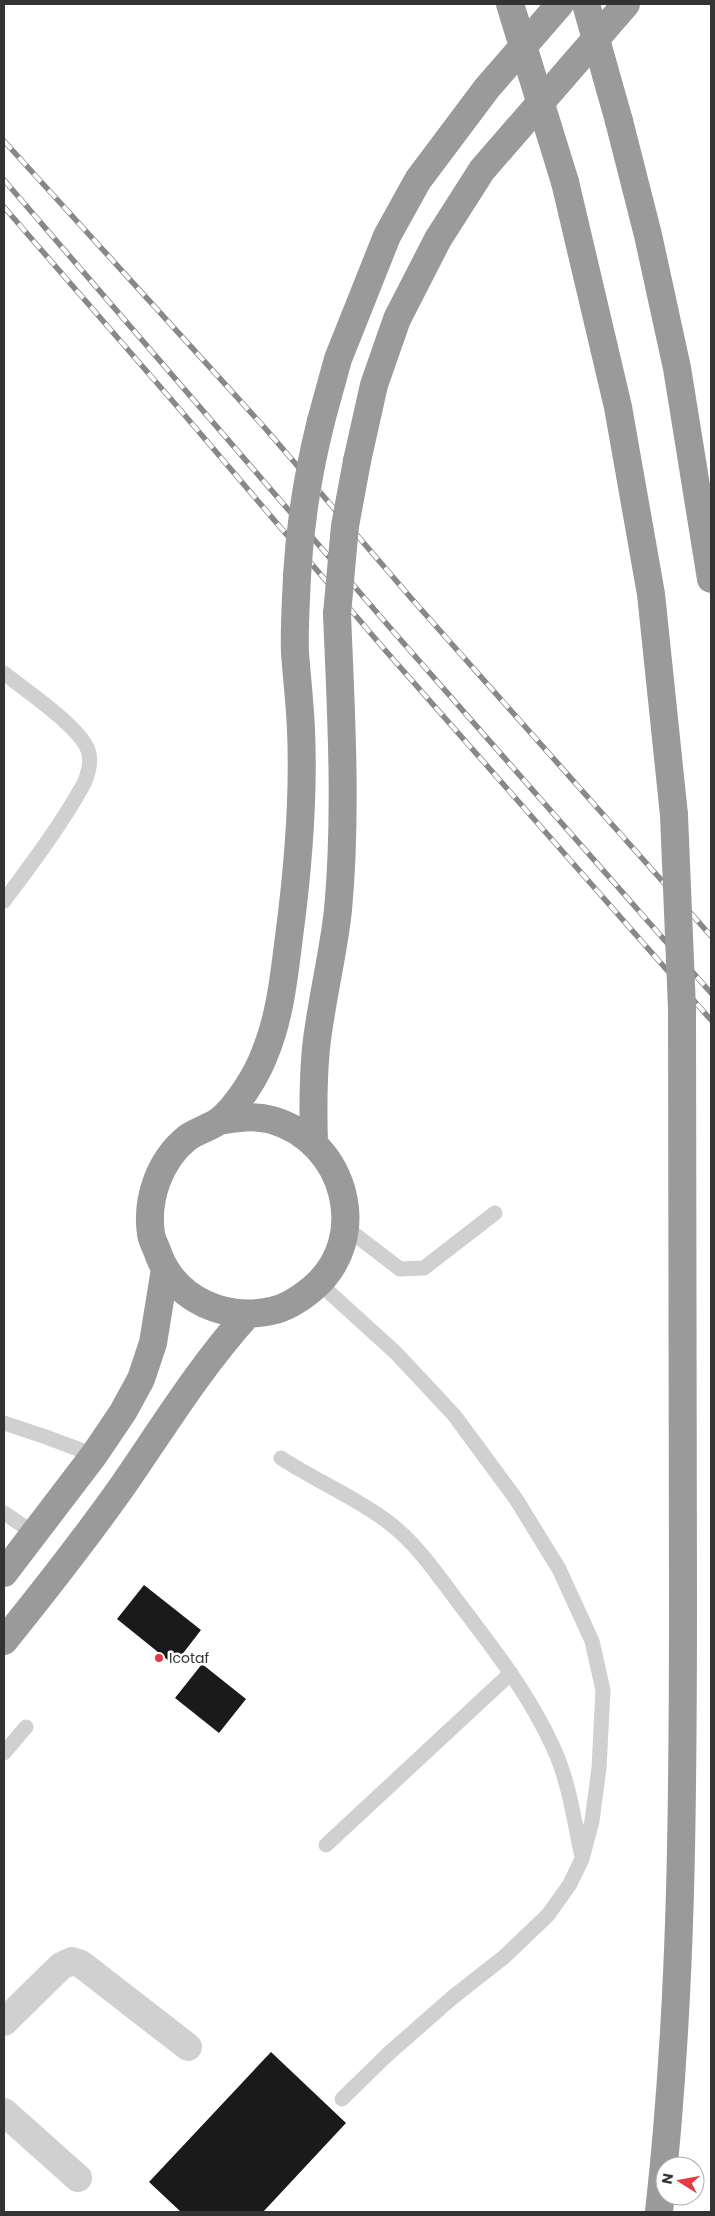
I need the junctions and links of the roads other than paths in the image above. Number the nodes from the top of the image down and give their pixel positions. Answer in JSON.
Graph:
{"nodes":[{"id":1,"x":510,"y":4,"type":"edge"},
{"id":2,"x":560,"y":4,"type":"edge"},
{"id":3,"x":586,"y":4,"type":"edge"},
{"id":4,"x":626,"y":4,"type":"edge"},
{"id":5,"x":711,"y":579,"type":"edge"},
{"id":6,"x":4,"y":673,"type":"edge"},
{"id":7,"x":4,"y":901,"type":"edge"},
{"id":8,"x":219,"y":1121,"type":"junction"},
{"id":9,"x":314,"y":1143,"type":"junction"},
{"id":10,"x":495,"y":1213,"type":"dead end"},
{"id":11,"x":345,"y":1227,"type":"junction"},
{"id":12,"x":164,"y":1269,"type":"junction"},
{"id":13,"x":319,"y":1283,"type":"junction"},
{"id":14,"x":247,"y":1315,"type":"junction"},
{"id":15,"x":4,"y":1423,"type":"edge"},
{"id":16,"x":94,"y":1455,"type":"junction"},
{"id":17,"x":281,"y":1458,"type":"dead end"},
{"id":18,"x":4,"y":1513,"type":"edge"},
{"id":19,"x":34,"y":1533,"type":"junction"},
{"id":20,"x":4,"y":1573,"type":"edge"},
{"id":21,"x":4,"y":1641,"type":"edge"},
{"id":22,"x":511,"y":1673,"type":"junction"},
{"id":23,"x":26,"y":1727,"type":"dead end"},
{"id":24,"x":4,"y":1753,"type":"edge"},
{"id":25,"x":326,"y":1845,"type":"dead end"},
{"id":26,"x":582,"y":1859,"type":"junction"},
{"id":27,"x":4,"y":2022,"type":"edge"},
{"id":28,"x":188,"y":2048,"type":"dead end"},
{"id":29,"x":342,"y":2099,"type":"dead end"},
{"id":30,"x":4,"y":2112,"type":"edge"},
{"id":31,"x":78,"y":2178,"type":"dead end"},
{"id":32,"x":659,"y":2212,"type":"edge"}],
"edges":[{"from":1,"to":32,"type":"highway","bridge":true},
{"from":2,"to":8,"type":"highway","bridge":true},
{"from":3,"to":5,"type":"highway","bridge":true},
{"from":4,"to":9,"type":"highway","bridge":true},
{"from":6,"to":7,"type":"lane"},
{"from":8,"to":9,"type":"highway"},
{"from":8,"to":12,"type":"highway"},
{"from":9,"to":11,"type":"highway"},
{"from":10,"to":11,"type":"lane"},
{"from":11,"to":13,"type":"highway"},
{"from":12,"to":14,"type":"highway"},
{"from":12,"to":16,"type":"highway"},
{"from":13,"to":14,"type":"highway"},
{"from":13,"to":26,"type":"lane"},
{"from":14,"to":21,"type":"highway"},
{"from":15,"to":16,"type":"lane"},
{"from":16,"to":19,"type":"highway"},
{"from":17,"to":22,"type":"lane"},
{"from":18,"to":19,"type":"lane"},
{"from":19,"to":20,"type":"highway"},
{"from":22,"to":25,"type":"lane"},
{"from":22,"to":26,"type":"lane"},
{"from":23,"to":24,"type":"lane"},
{"from":26,"to":29,"type":"lane"},
{"from":27,"to":28,"type":"street"},
{"from":30,"to":31,"type":"street"}]}
